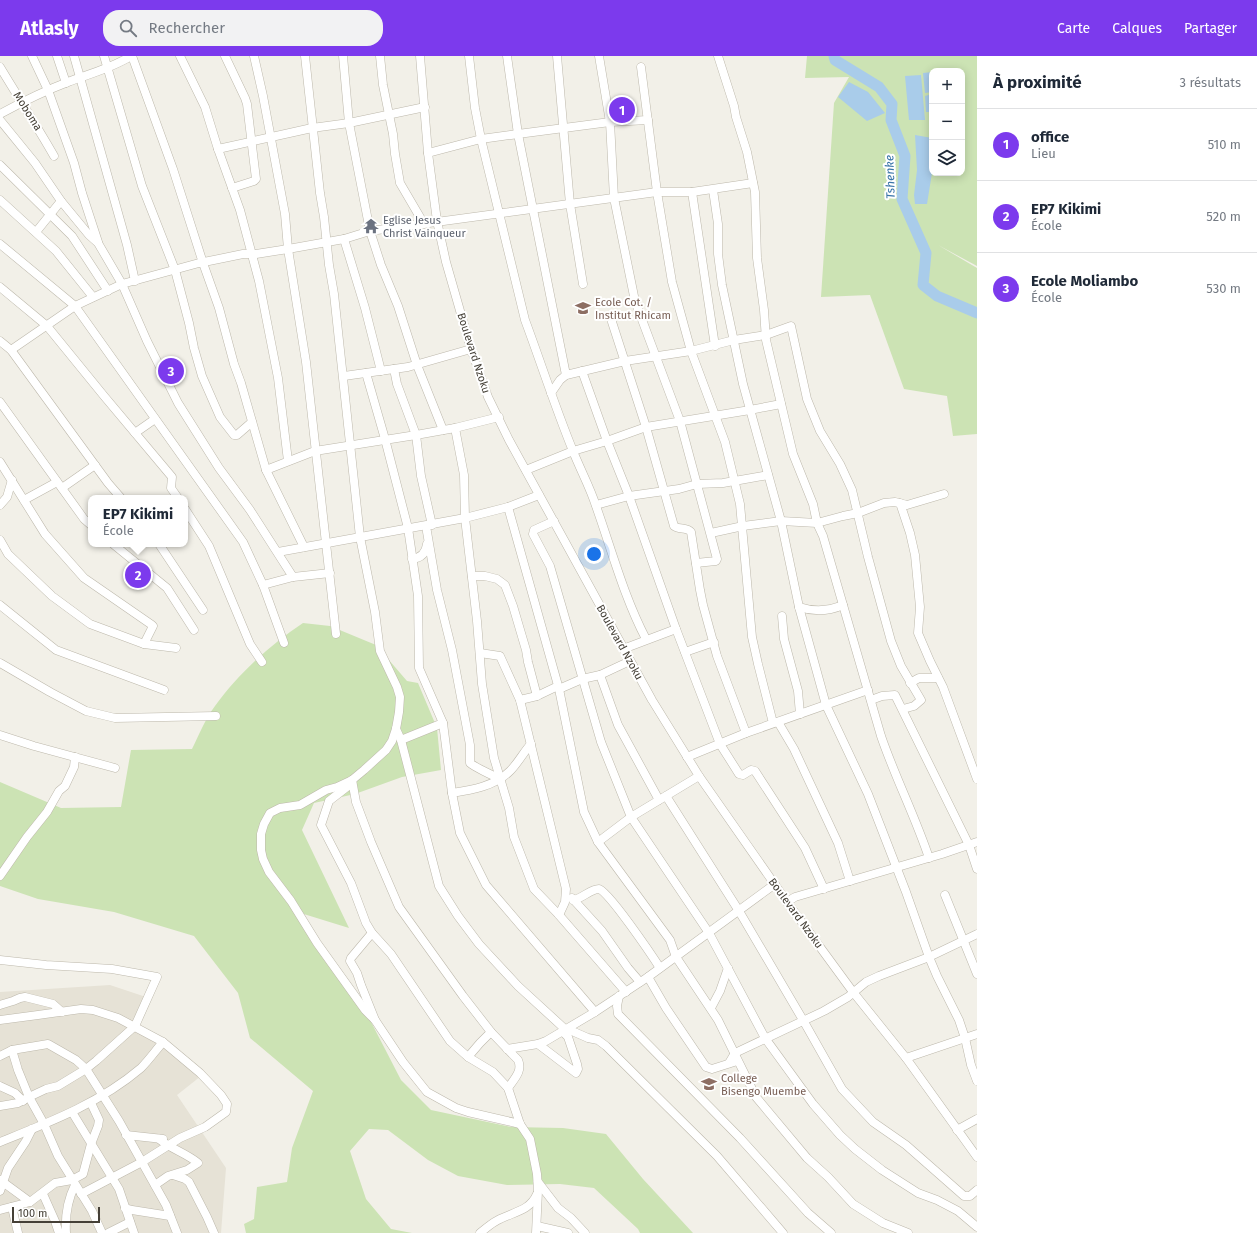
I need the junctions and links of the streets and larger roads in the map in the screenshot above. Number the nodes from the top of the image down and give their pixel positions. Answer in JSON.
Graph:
{"nodes":[{"id":1,"x":32,"y":56,"type":"edge"},
{"id":2,"x":57,"y":56,"type":"edge"},
{"id":3,"x":74,"y":56,"type":"edge"},
{"id":4,"x":104,"y":56,"type":"edge"},
{"id":5,"x":131,"y":56,"type":"edge"},
{"id":6,"x":180,"y":56,"type":"edge"},
{"id":7,"x":225,"y":56,"type":"edge"},
{"id":8,"x":254,"y":56,"type":"edge"},
{"id":9,"x":305,"y":56,"type":"edge"},
{"id":10,"x":343,"y":56,"type":"edge"},
{"id":11,"x":380,"y":56,"type":"edge"},
{"id":12,"x":420,"y":56,"type":"edge"},
{"id":13,"x":469,"y":56,"type":"edge"},
{"id":14,"x":507,"y":56,"type":"edge"},
{"id":15,"x":557,"y":56,"type":"edge"},
{"id":16,"x":599,"y":56,"type":"edge"},
{"id":17,"x":718,"y":56,"type":"edge"},
{"id":18,"x":0,"y":67,"type":"edge"},
{"id":19,"x":641,"y":67,"type":"dead end"},
{"id":20,"x":108,"y":68,"type":"junction"},
{"id":21,"x":80,"y":77,"type":"junction"},
{"id":22,"x":66,"y":83,"type":"junction"},
{"id":23,"x":48,"y":90,"type":"junction"},
{"id":24,"x":21,"y":102,"type":"junction"},
{"id":25,"x":425,"y":107,"type":"junction"},
{"id":26,"x":0,"y":114,"type":"edge"},
{"id":27,"x":389,"y":114,"type":"junction"},
{"id":28,"x":0,"y":120,"type":"edge"},
{"id":29,"x":648,"y":120,"type":"junction"},
{"id":30,"x":610,"y":122,"type":"junction"},
{"id":31,"x":349,"y":124,"type":"junction"},
{"id":32,"x":312,"y":128,"type":"junction"},
{"id":33,"x":564,"y":128,"type":"junction"},
{"id":34,"x":518,"y":134,"type":"junction"},
{"id":35,"x":270,"y":137,"type":"junction"},
{"id":36,"x":482,"y":139,"type":"junction"},
{"id":37,"x":252,"y":141,"type":"junction"},
{"id":38,"x":218,"y":149,"type":"junction"},
{"id":39,"x":428,"y":153,"type":"junction"},
{"id":40,"x":54,"y":156,"type":"dead end"},
{"id":41,"x":0,"y":165,"type":"edge"},
{"id":42,"x":753,"y":183,"type":"junction"},
{"id":43,"x":232,"y":188,"type":"junction"},
{"id":44,"x":713,"y":190,"type":"junction"},
{"id":45,"x":657,"y":192,"type":"junction"},
{"id":46,"x":692,"y":192,"type":"junction"},
{"id":47,"x":614,"y":198,"type":"junction"},
{"id":48,"x":0,"y":200,"type":"edge"},
{"id":49,"x":61,"y":202,"type":"junction"},
{"id":50,"x":570,"y":204,"type":"junction"},
{"id":51,"x":532,"y":209,"type":"junction"},
{"id":52,"x":499,"y":213,"type":"junction"},
{"id":53,"x":50,"y":215,"type":"junction"},
{"id":54,"x":437,"y":221,"type":"junction"},
{"id":55,"x":424,"y":224,"type":"junction"},
{"id":56,"x":370,"y":231,"type":"junction"},
{"id":57,"x":36,"y":232,"type":"junction"},
{"id":58,"x":344,"y":239,"type":"junction"},
{"id":59,"x":326,"y":242,"type":"junction"},
{"id":60,"x":98,"y":243,"type":"junction"},
{"id":61,"x":0,"y":244,"type":"edge"},
{"id":62,"x":288,"y":249,"type":"junction"},
{"id":63,"x":252,"y":254,"type":"junction"},
{"id":64,"x":203,"y":263,"type":"junction"},
{"id":65,"x":175,"y":270,"type":"junction"},
{"id":66,"x":135,"y":281,"type":"junction"},
{"id":67,"x":122,"y":284,"type":"junction"},
{"id":68,"x":583,"y":284,"type":"dead end"},
{"id":69,"x":0,"y":287,"type":"edge"},
{"id":70,"x":108,"y":291,"type":"junction"},
{"id":71,"x":92,"y":297,"type":"junction"},
{"id":72,"x":75,"y":306,"type":"junction"},
{"id":73,"x":612,"y":322,"type":"dead end"},
{"id":74,"x":47,"y":326,"type":"junction"},
{"id":75,"x":766,"y":335,"type":"junction"},
{"id":76,"x":734,"y":340,"type":"junction"},
{"id":77,"x":0,"y":341,"type":"edge"},
{"id":78,"x":715,"y":346,"type":"junction"},
{"id":79,"x":471,"y":349,"type":"junction"},
{"id":80,"x":11,"y":350,"type":"junction"},
{"id":81,"x":690,"y":351,"type":"junction"},
{"id":82,"x":655,"y":355,"type":"junction"},
{"id":83,"x":625,"y":361,"type":"junction"},
{"id":84,"x":417,"y":365,"type":"junction"},
{"id":85,"x":394,"y":369,"type":"junction"},
{"id":86,"x":381,"y":370,"type":"junction"},
{"id":87,"x":582,"y":371,"type":"junction"},
{"id":88,"x":366,"y":373,"type":"junction"},
{"id":89,"x":566,"y":375,"type":"junction"},
{"id":90,"x":344,"y":376,"type":"junction"},
{"id":91,"x":551,"y":393,"type":"junction"},
{"id":92,"x":0,"y":402,"type":"edge"},
{"id":93,"x":781,"y":404,"type":"junction"},
{"id":94,"x":750,"y":410,"type":"junction"},
{"id":95,"x":716,"y":416,"type":"junction"},
{"id":96,"x":499,"y":417,"type":"junction"},
{"id":97,"x":155,"y":419,"type":"junction"},
{"id":98,"x":680,"y":421,"type":"junction"},
{"id":99,"x":252,"y":422,"type":"junction"},
{"id":100,"x":646,"y":427,"type":"junction"},
{"id":101,"x":455,"y":428,"type":"junction"},
{"id":102,"x":443,"y":430,"type":"junction"},
{"id":103,"x":135,"y":433,"type":"junction"},
{"id":104,"x":416,"y":435,"type":"junction"},
{"id":105,"x":386,"y":439,"type":"junction"},
{"id":106,"x":607,"y":441,"type":"junction"},
{"id":107,"x":351,"y":445,"type":"junction"},
{"id":108,"x":315,"y":451,"type":"junction"},
{"id":109,"x":573,"y":451,"type":"junction"},
{"id":110,"x":288,"y":461,"type":"junction"},
{"id":111,"x":0,"y":462,"type":"edge"},
{"id":112,"x":95,"y":465,"type":"junction"},
{"id":113,"x":266,"y":470,"type":"junction"},
{"id":114,"x":526,"y":470,"type":"junction"},
{"id":115,"x":768,"y":476,"type":"junction"},
{"id":116,"x":12,"y":480,"type":"junction"},
{"id":117,"x":734,"y":480,"type":"junction"},
{"id":118,"x":697,"y":484,"type":"junction"},
{"id":119,"x":59,"y":485,"type":"junction"},
{"id":120,"x":664,"y":491,"type":"junction"},
{"id":121,"x":944,"y":494,"type":"dead end"},
{"id":122,"x":119,"y":495,"type":"edge"},
{"id":123,"x":176,"y":495,"type":"edge"},
{"id":124,"x":539,"y":495,"type":"junction"},
{"id":125,"x":629,"y":496,"type":"junction"},
{"id":126,"x":24,"y":500,"type":"junction"},
{"id":127,"x":900,"y":504,"type":"junction"},
{"id":128,"x":0,"y":505,"type":"edge"},
{"id":129,"x":596,"y":505,"type":"junction"},
{"id":130,"x":508,"y":508,"type":"junction"},
{"id":131,"x":858,"y":513,"type":"junction"},
{"id":132,"x":188,"y":514,"type":"edge"},
{"id":133,"x":465,"y":518,"type":"junction"},
{"id":134,"x":554,"y":521,"type":"junction"},
{"id":135,"x":88,"y":522,"type":"edge"},
{"id":136,"x":780,"y":522,"type":"junction"},
{"id":137,"x":817,"y":523,"type":"junction"},
{"id":138,"x":429,"y":525,"type":"junction"},
{"id":139,"x":743,"y":526,"type":"junction"},
{"id":140,"x":408,"y":528,"type":"junction"},
{"id":141,"x":711,"y":533,"type":"junction"},
{"id":142,"x":360,"y":537,"type":"junction"},
{"id":143,"x":0,"y":540,"type":"edge"},
{"id":144,"x":428,"y":540,"type":"junction"},
{"id":145,"x":326,"y":543,"type":"junction"},
{"id":146,"x":117,"y":547,"type":"edge"},
{"id":147,"x":161,"y":547,"type":"edge"},
{"id":148,"x":304,"y":547,"type":"junction"},
{"id":149,"x":278,"y":552,"type":"junction"},
{"id":150,"x":412,"y":559,"type":"junction"},
{"id":151,"x":696,"y":563,"type":"junction"},
{"id":152,"x":330,"y":573,"type":"junction"},
{"id":153,"x":472,"y":576,"type":"junction"},
{"id":154,"x":293,"y":577,"type":"junction"},
{"id":155,"x":263,"y":585,"type":"junction"},
{"id":156,"x":0,"y":605,"type":"edge"},
{"id":157,"x":843,"y":605,"type":"junction"},
{"id":158,"x":799,"y":607,"type":"junction"},
{"id":159,"x":204,"y":610,"type":"dead end"},
{"id":160,"x":782,"y":616,"type":"dead end"},
{"id":161,"x":676,"y":629,"type":"junction"},
{"id":162,"x":194,"y":630,"type":"dead end"},
{"id":163,"x":336,"y":634,"type":"dead end"},
{"id":164,"x":646,"y":639,"type":"junction"},
{"id":165,"x":714,"y":642,"type":"junction"},
{"id":166,"x":284,"y":643,"type":"dead end"},
{"id":167,"x":144,"y":644,"type":"junction"},
{"id":168,"x":176,"y":648,"type":"dead end"},
{"id":169,"x":623,"y":649,"type":"junction"},
{"id":170,"x":685,"y":652,"type":"junction"},
{"id":171,"x":480,"y":653,"type":"junction"},
{"id":172,"x":630,"y":661,"type":"junction"},
{"id":173,"x":262,"y":662,"type":"dead end"},
{"id":174,"x":0,"y":663,"type":"edge"},
{"id":175,"x":600,"y":675,"type":"junction"},
{"id":176,"x":938,"y":678,"type":"junction"},
{"id":177,"x":582,"y":679,"type":"junction"},
{"id":178,"x":910,"y":683,"type":"junction"},
{"id":179,"x":558,"y":687,"type":"junction"},
{"id":180,"x":164,"y":690,"type":"dead end"},
{"id":181,"x":868,"y":690,"type":"junction"},
{"id":182,"x":537,"y":696,"type":"junction"},
{"id":183,"x":520,"y":700,"type":"junction"},
{"id":184,"x":871,"y":700,"type":"junction"},
{"id":185,"x":826,"y":705,"type":"junction"},
{"id":186,"x":903,"y":709,"type":"junction"},
{"id":187,"x":800,"y":714,"type":"junction"},
{"id":188,"x":216,"y":716,"type":"dead end"},
{"id":189,"x":443,"y":722,"type":"junction"},
{"id":190,"x":776,"y":722,"type":"junction"},
{"id":191,"x":396,"y":729,"type":"junction"},
{"id":192,"x":746,"y":733,"type":"junction"},
{"id":193,"x":0,"y":735,"type":"edge"},
{"id":194,"x":401,"y":740,"type":"junction"},
{"id":195,"x":531,"y":744,"type":"junction"},
{"id":196,"x":720,"y":744,"type":"junction"},
{"id":197,"x":75,"y":757,"type":"junction"},
{"id":198,"x":687,"y":757,"type":"junction"},
{"id":199,"x":115,"y":768,"type":"dead end"},
{"id":200,"x":699,"y":776,"type":"junction"},
{"id":201,"x":499,"y":778,"type":"junction"},
{"id":202,"x":977,"y":780,"type":"edge"},
{"id":203,"x":352,"y":781,"type":"junction"},
{"id":204,"x":452,"y":793,"type":"junction"},
{"id":205,"x":662,"y":798,"type":"junction"},
{"id":206,"x":631,"y":817,"type":"junction"},
{"id":207,"x":598,"y":842,"type":"junction"},
{"id":208,"x":977,"y":842,"type":"edge"},
{"id":209,"x":969,"y":845,"type":"junction"},
{"id":210,"x":928,"y":858,"type":"junction"},
{"id":211,"x":896,"y":868,"type":"junction"},
{"id":212,"x":977,"y":868,"type":"edge"},
{"id":213,"x":0,"y":876,"type":"edge"},
{"id":214,"x":850,"y":881,"type":"junction"},
{"id":215,"x":775,"y":884,"type":"junction"},
{"id":216,"x":824,"y":888,"type":"junction"},
{"id":217,"x":566,"y":889,"type":"junction"},
{"id":218,"x":945,"y":895,"type":"dead end"},
{"id":219,"x":574,"y":900,"type":"junction"},
{"id":220,"x":787,"y":902,"type":"junction"},
{"id":221,"x":739,"y":911,"type":"junction"},
{"id":222,"x":559,"y":915,"type":"junction"},
{"id":223,"x":372,"y":933,"type":"junction"},
{"id":224,"x":709,"y":933,"type":"junction"},
{"id":225,"x":977,"y":934,"type":"edge"},
{"id":226,"x":964,"y":940,"type":"junction"},
{"id":227,"x":676,"y":957,"type":"junction"},
{"id":228,"x":929,"y":957,"type":"junction"},
{"id":229,"x":0,"y":960,"type":"edge"},
{"id":230,"x":660,"y":968,"type":"junction"},
{"id":231,"x":728,"y":968,"type":"junction"},
{"id":232,"x":977,"y":974,"type":"edge"},
{"id":233,"x":648,"y":977,"type":"junction"},
{"id":234,"x":640,"y":982,"type":"junction"},
{"id":235,"x":853,"y":992,"type":"junction"},
{"id":236,"x":622,"y":994,"type":"junction"},
{"id":237,"x":0,"y":1005,"type":"edge"},
{"id":238,"x":711,"y":1008,"type":"junction"},
{"id":239,"x":62,"y":1012,"type":"junction"},
{"id":240,"x":595,"y":1012,"type":"junction"},
{"id":241,"x":0,"y":1020,"type":"edge"},
{"id":242,"x":375,"y":1020,"type":"junction"},
{"id":243,"x":803,"y":1020,"type":"junction"},
{"id":244,"x":135,"y":1026,"type":"junction"},
{"id":245,"x":491,"y":1032,"type":"junction"},
{"id":246,"x":565,"y":1032,"type":"junction"},
{"id":247,"x":977,"y":1034,"type":"edge"},
{"id":248,"x":765,"y":1038,"type":"junction"},
{"id":249,"x":965,"y":1038,"type":"junction"},
{"id":250,"x":163,"y":1042,"type":"junction"},
{"id":251,"x":538,"y":1044,"type":"junction"},
{"id":252,"x":507,"y":1049,"type":"junction"},
{"id":253,"x":12,"y":1050,"type":"junction"},
{"id":254,"x":0,"y":1056,"type":"edge"},
{"id":255,"x":468,"y":1057,"type":"junction"},
{"id":256,"x":737,"y":1057,"type":"junction"},
{"id":257,"x":906,"y":1058,"type":"junction"},
{"id":258,"x":96,"y":1061,"type":"junction"},
{"id":259,"x":86,"y":1069,"type":"junction"},
{"id":260,"x":93,"y":1081,"type":"junction"},
{"id":261,"x":977,"y":1081,"type":"edge"},
{"id":262,"x":0,"y":1086,"type":"edge"},
{"id":263,"x":508,"y":1088,"type":"junction"},
{"id":264,"x":103,"y":1096,"type":"junction"},
{"id":265,"x":26,"y":1099,"type":"junction"},
{"id":266,"x":91,"y":1103,"type":"junction"},
{"id":267,"x":0,"y":1106,"type":"edge"},
{"id":268,"x":72,"y":1112,"type":"junction"},
{"id":269,"x":977,"y":1119,"type":"edge"},
{"id":270,"x":44,"y":1124,"type":"junction"},
{"id":271,"x":520,"y":1124,"type":"junction"},
{"id":272,"x":32,"y":1129,"type":"junction"},
{"id":273,"x":957,"y":1130,"type":"junction"},
{"id":274,"x":126,"y":1135,"type":"junction"},
{"id":275,"x":159,"y":1138,"type":"junction"},
{"id":276,"x":180,"y":1138,"type":"junction"},
{"id":277,"x":0,"y":1142,"type":"edge"},
{"id":278,"x":91,"y":1144,"type":"junction"},
{"id":279,"x":168,"y":1146,"type":"junction"},
{"id":280,"x":977,"y":1157,"type":"edge"},
{"id":281,"x":142,"y":1162,"type":"junction"},
{"id":282,"x":173,"y":1175,"type":"junction"},
{"id":283,"x":112,"y":1177,"type":"junction"},
{"id":284,"x":74,"y":1182,"type":"junction"},
{"id":285,"x":537,"y":1182,"type":"junction"},
{"id":286,"x":1,"y":1185,"type":"edge"},
{"id":287,"x":154,"y":1185,"type":"junction"},
{"id":288,"x":977,"y":1190,"type":"edge"},
{"id":289,"x":538,"y":1191,"type":"junction"},
{"id":290,"x":43,"y":1194,"type":"junction"},
{"id":291,"x":81,"y":1194,"type":"junction"},
{"id":292,"x":30,"y":1202,"type":"junction"},
{"id":293,"x":12,"y":1207,"type":"junction"},
{"id":294,"x":124,"y":1208,"type":"junction"},
{"id":295,"x":0,"y":1210,"type":"edge"},
{"id":296,"x":170,"y":1216,"type":"junction"},
{"id":297,"x":130,"y":1222,"type":"junction"},
{"id":298,"x":977,"y":1227,"type":"edge"},
{"id":299,"x":536,"y":1230,"type":"edge"},
{"id":300,"x":18,"y":1233,"type":"edge"},
{"id":301,"x":59,"y":1233,"type":"edge"},
{"id":302,"x":66,"y":1233,"type":"edge"},
{"id":303,"x":102,"y":1233,"type":"edge"},
{"id":304,"x":108,"y":1233,"type":"edge"},
{"id":305,"x":134,"y":1233,"type":"edge"},
{"id":306,"x":177,"y":1233,"type":"edge"},
{"id":307,"x":214,"y":1233,"type":"edge"},
{"id":308,"x":480,"y":1233,"type":"edge"},
{"id":309,"x":568,"y":1233,"type":"edge"},
{"id":310,"x":585,"y":1233,"type":"edge"},
{"id":311,"x":783,"y":1233,"type":"edge"},
{"id":312,"x":831,"y":1233,"type":"edge"},
{"id":313,"x":908,"y":1233,"type":"edge"}],
"edges":[{"from":1,"to":23,"type":"street"},
{"from":2,"to":22,"type":"street"},
{"from":3,"to":21,"type":"street"},
{"from":4,"to":20,"type":"street"},
{"from":5,"to":20,"type":"street"},
{"from":5,"to":64,"type":"street"},
{"from":6,"to":38,"type":"street"},
{"from":7,"to":37,"type":"street"},
{"from":8,"to":35,"type":"street"},
{"from":9,"to":32,"type":"street"},
{"from":10,"to":31,"type":"street"},
{"from":11,"to":27,"type":"street"},
{"from":12,"to":25,"type":"street","name":"Boulevard Nzoku"},
{"from":13,"to":36,"type":"street"},
{"from":14,"to":34,"type":"street"},
{"from":15,"to":33,"type":"street"},
{"from":16,"to":30,"type":"street"},
{"from":17,"to":42,"type":"street"},
{"from":18,"to":24,"type":"street","name":"Moboma"},
{"from":19,"to":29,"type":"street"},
{"from":20,"to":21,"type":"street"},
{"from":20,"to":65,"type":"street"},
{"from":21,"to":22,"type":"street"},
{"from":21,"to":66,"type":"street"},
{"from":22,"to":23,"type":"street"},
{"from":23,"to":24,"type":"street"},
{"from":23,"to":60,"type":"street"},
{"from":24,"to":26,"type":"street"},
{"from":24,"to":40,"type":"street","name":"Moboma"},
{"from":25,"to":27,"type":"street"},
{"from":25,"to":39,"type":"street","name":"Boulevard Nzoku"},
{"from":27,"to":31,"type":"street"},
{"from":27,"to":55,"type":"street"},
{"from":28,"to":49,"type":"street"},
{"from":29,"to":30,"type":"street"},
{"from":29,"to":45,"type":"street"},
{"from":30,"to":33,"type":"street"},
{"from":30,"to":47,"type":"street"},
{"from":31,"to":32,"type":"street"},
{"from":31,"to":56,"type":"street"},
{"from":32,"to":35,"type":"street"},
{"from":32,"to":59,"type":"street"},
{"from":33,"to":34,"type":"street"},
{"from":33,"to":50,"type":"street"},
{"from":34,"to":36,"type":"street"},
{"from":34,"to":51,"type":"street"},
{"from":35,"to":37,"type":"street"},
{"from":35,"to":62,"type":"street"},
{"from":36,"to":39,"type":"street"},
{"from":36,"to":52,"type":"street"},
{"from":37,"to":38,"type":"street"},
{"from":37,"to":43,"type":"street"},
{"from":38,"to":43,"type":"street"},
{"from":39,"to":54,"type":"street","name":"Boulevard Nzoku"},
{"from":41,"to":53,"type":"street"},
{"from":42,"to":44,"type":"street"},
{"from":42,"to":75,"type":"street"},
{"from":43,"to":63,"type":"street"},
{"from":44,"to":46,"type":"street"},
{"from":44,"to":76,"type":"street"},
{"from":45,"to":46,"type":"street"},
{"from":45,"to":47,"type":"street"},
{"from":45,"to":81,"type":"street"},
{"from":46,"to":78,"type":"street"},
{"from":47,"to":50,"type":"street"},
{"from":47,"to":82,"type":"street"},
{"from":48,"to":57,"type":"street"},
{"from":49,"to":53,"type":"street"},
{"from":49,"to":60,"type":"street"},
{"from":50,"to":51,"type":"street"},
{"from":50,"to":68,"type":"street"},
{"from":51,"to":52,"type":"street"},
{"from":51,"to":89,"type":"street"},
{"from":52,"to":54,"type":"street"},
{"from":52,"to":91,"type":"street"},
{"from":53,"to":57,"type":"street"},
{"from":53,"to":70,"type":"street"},
{"from":54,"to":55,"type":"street"},
{"from":54,"to":79,"type":"street","name":"Boulevard Nzoku"},
{"from":55,"to":56,"type":"street"},
{"from":56,"to":58,"type":"street"},
{"from":56,"to":84,"type":"street"},
{"from":57,"to":71,"type":"street"},
{"from":58,"to":59,"type":"street"},
{"from":58,"to":86,"type":"street"},
{"from":59,"to":62,"type":"street"},
{"from":59,"to":90,"type":"street"},
{"from":60,"to":67,"type":"street"},
{"from":61,"to":72,"type":"street"},
{"from":62,"to":63,"type":"street"},
{"from":62,"to":108,"type":"street"},
{"from":63,"to":64,"type":"street"},
{"from":63,"to":110,"type":"street"},
{"from":64,"to":65,"type":"street"},
{"from":64,"to":99,"type":"street"},
{"from":65,"to":66,"type":"street"},
{"from":65,"to":99,"type":"street"},
{"from":66,"to":67,"type":"street"},
{"from":67,"to":70,"type":"street"},
{"from":67,"to":149,"type":"street"},
{"from":69,"to":74,"type":"street"},
{"from":70,"to":71,"type":"street"},
{"from":71,"to":72,"type":"street"},
{"from":72,"to":74,"type":"street"},
{"from":72,"to":97,"type":"street"},
{"from":73,"to":83,"type":"street"},
{"from":74,"to":80,"type":"street"},
{"from":74,"to":103,"type":"street"},
{"from":75,"to":76,"type":"street"},
{"from":75,"to":93,"type":"street"},
{"from":75,"to":131,"type":"street"},
{"from":76,"to":78,"type":"street"},
{"from":76,"to":94,"type":"street"},
{"from":77,"to":80,"type":"street"},
{"from":78,"to":81,"type":"street"},
{"from":79,"to":84,"type":"street"},
{"from":79,"to":96,"type":"street","name":"Boulevard Nzoku"},
{"from":80,"to":112,"type":"street"},
{"from":81,"to":82,"type":"street"},
{"from":81,"to":95,"type":"street"},
{"from":82,"to":83,"type":"street"},
{"from":82,"to":98,"type":"street"},
{"from":83,"to":87,"type":"street"},
{"from":83,"to":100,"type":"street"},
{"from":84,"to":85,"type":"street"},
{"from":84,"to":102,"type":"street"},
{"from":85,"to":86,"type":"street"},
{"from":85,"to":104,"type":"street"},
{"from":86,"to":88,"type":"street"},
{"from":87,"to":89,"type":"street"},
{"from":87,"to":106,"type":"street"},
{"from":88,"to":90,"type":"street"},
{"from":88,"to":105,"type":"street"},
{"from":89,"to":91,"type":"street"},
{"from":90,"to":107,"type":"street"},
{"from":91,"to":109,"type":"street"},
{"from":92,"to":119,"type":"street"},
{"from":93,"to":94,"type":"street"},
{"from":93,"to":137,"type":"street"},
{"from":94,"to":95,"type":"street"},
{"from":94,"to":115,"type":"street"},
{"from":95,"to":98,"type":"street"},
{"from":95,"to":117,"type":"street"},
{"from":96,"to":101,"type":"street"},
{"from":96,"to":114,"type":"street","name":"Boulevard Nzoku"},
{"from":97,"to":103,"type":"street"},
{"from":97,"to":155,"type":"street"},
{"from":98,"to":100,"type":"street"},
{"from":98,"to":118,"type":"street"},
{"from":99,"to":113,"type":"street"},
{"from":100,"to":106,"type":"street"},
{"from":100,"to":120,"type":"street"},
{"from":101,"to":102,"type":"street"},
{"from":101,"to":133,"type":"street"},
{"from":102,"to":104,"type":"street"},
{"from":103,"to":123,"type":"street"},
{"from":104,"to":105,"type":"street"},
{"from":104,"to":138,"type":"street"},
{"from":105,"to":107,"type":"street"},
{"from":105,"to":140,"type":"street"},
{"from":106,"to":109,"type":"street"},
{"from":106,"to":125,"type":"street"},
{"from":107,"to":108,"type":"street"},
{"from":107,"to":142,"type":"street"},
{"from":108,"to":110,"type":"street"},
{"from":108,"to":145,"type":"street"},
{"from":109,"to":114,"type":"street"},
{"from":109,"to":129,"type":"street"},
{"from":110,"to":113,"type":"street"},
{"from":111,"to":116,"type":"street"},
{"from":112,"to":119,"type":"street"},
{"from":112,"to":122,"type":"street"},
{"from":113,"to":148,"type":"street"},
{"from":114,"to":124,"type":"street","name":"Boulevard Nzoku"},
{"from":115,"to":117,"type":"street"},
{"from":115,"to":136,"type":"street"},
{"from":116,"to":126,"type":"street"},
{"from":116,"to":128,"type":"street"},
{"from":117,"to":118,"type":"street"},
{"from":117,"to":139,"type":"street"},
{"from":118,"to":120,"type":"street"},
{"from":118,"to":141,"type":"street"},
{"from":119,"to":126,"type":"street"},
{"from":119,"to":135,"type":"street"},
{"from":120,"to":125,"type":"street"},
{"from":120,"to":151,"type":"street"},
{"from":121,"to":127,"type":"street"},
{"from":124,"to":130,"type":"street"},
{"from":124,"to":134,"type":"street","name":"Boulevard Nzoku"},
{"from":125,"to":129,"type":"street"},
{"from":125,"to":161,"type":"street"},
{"from":126,"to":167,"type":"street"},
{"from":127,"to":131,"type":"street"},
{"from":127,"to":176,"type":"street"},
{"from":129,"to":164,"type":"street"},
{"from":130,"to":133,"type":"street"},
{"from":130,"to":179,"type":"street"},
{"from":131,"to":137,"type":"street"},
{"from":131,"to":178,"type":"street"},
{"from":132,"to":173,"type":"street"},
{"from":133,"to":138,"type":"street"},
{"from":133,"to":153,"type":"street"},
{"from":134,"to":169,"type":"street","name":"Boulevard Nzoku"},
{"from":134,"to":177,"type":"street"},
{"from":136,"to":137,"type":"street"},
{"from":136,"to":139,"type":"street"},
{"from":136,"to":158,"type":"street"},
{"from":137,"to":157,"type":"street"},
{"from":138,"to":140,"type":"street"},
{"from":138,"to":144,"type":"street"},
{"from":139,"to":141,"type":"street"},
{"from":139,"to":190,"type":"street"},
{"from":140,"to":142,"type":"street"},
{"from":140,"to":150,"type":"street"},
{"from":141,"to":151,"type":"street"},
{"from":142,"to":145,"type":"street"},
{"from":142,"to":191,"type":"street"},
{"from":143,"to":167,"type":"street"},
{"from":144,"to":150,"type":"street"},
{"from":144,"to":201,"type":"street"},
{"from":145,"to":148,"type":"street"},
{"from":145,"to":152,"type":"street"},
{"from":146,"to":162,"type":"street"},
{"from":147,"to":159,"type":"street"},
{"from":148,"to":149,"type":"street"},
{"from":149,"to":154,"type":"street"},
{"from":150,"to":189,"type":"street"},
{"from":151,"to":165,"type":"street"},
{"from":152,"to":154,"type":"street"},
{"from":152,"to":163,"type":"street"},
{"from":153,"to":171,"type":"street"},
{"from":153,"to":182,"type":"street"},
{"from":154,"to":155,"type":"street"},
{"from":155,"to":166,"type":"street"},
{"from":156,"to":180,"type":"street"},
{"from":157,"to":158,"type":"street"},
{"from":157,"to":181,"type":"street"},
{"from":158,"to":185,"type":"street"},
{"from":160,"to":187,"type":"street"},
{"from":161,"to":164,"type":"street"},
{"from":161,"to":170,"type":"street"},
{"from":164,"to":169,"type":"street"},
{"from":165,"to":170,"type":"street"},
{"from":165,"to":192,"type":"street"},
{"from":167,"to":168,"type":"street"},
{"from":169,"to":172,"type":"street","name":"Boulevard Nzoku"},
{"from":170,"to":196,"type":"street"},
{"from":171,"to":183,"type":"street"},
{"from":171,"to":201,"type":"street"},
{"from":172,"to":175,"type":"street"},
{"from":172,"to":198,"type":"street","name":"Boulevard Nzoku"},
{"from":174,"to":188,"type":"street"},
{"from":175,"to":177,"type":"street"},
{"from":175,"to":205,"type":"street"},
{"from":176,"to":178,"type":"street"},
{"from":176,"to":202,"type":"street"},
{"from":177,"to":179,"type":"street"},
{"from":177,"to":206,"type":"street"},
{"from":178,"to":186,"type":"street"},
{"from":179,"to":182,"type":"street"},
{"from":179,"to":207,"type":"street"},
{"from":181,"to":184,"type":"street"},
{"from":181,"to":185,"type":"street"},
{"from":182,"to":183,"type":"street"},
{"from":183,"to":195,"type":"street"},
{"from":184,"to":186,"type":"street"},
{"from":184,"to":210,"type":"street"},
{"from":185,"to":187,"type":"street"},
{"from":185,"to":211,"type":"street"},
{"from":186,"to":209,"type":"street"},
{"from":187,"to":190,"type":"street"},
{"from":189,"to":194,"type":"street"},
{"from":189,"to":204,"type":"street"},
{"from":190,"to":192,"type":"street"},
{"from":190,"to":214,"type":"street"},
{"from":191,"to":194,"type":"street"},
{"from":191,"to":203,"type":"street"},
{"from":192,"to":196,"type":"street"},
{"from":193,"to":197,"type":"street"},
{"from":194,"to":246,"type":"street"},
{"from":195,"to":201,"type":"street"},
{"from":195,"to":217,"type":"street"},
{"from":196,"to":198,"type":"street"},
{"from":196,"to":216,"type":"street"},
{"from":197,"to":199,"type":"street"},
{"from":197,"to":213,"type":"street"},
{"from":198,"to":200,"type":"street","name":"Boulevard Nzoku"},
{"from":200,"to":205,"type":"street"},
{"from":200,"to":215,"type":"street","name":"Boulevard Nzoku"},
{"from":201,"to":204,"type":"street"},
{"from":201,"to":222,"type":"street"},
{"from":203,"to":223,"type":"street"},
{"from":203,"to":242,"type":"street"},
{"from":203,"to":245,"type":"street"},
{"from":204,"to":240,"type":"street"},
{"from":205,"to":206,"type":"street"},
{"from":205,"to":221,"type":"street"},
{"from":206,"to":207,"type":"street"},
{"from":206,"to":224,"type":"street"},
{"from":207,"to":227,"type":"street"},
{"from":208,"to":209,"type":"street"},
{"from":209,"to":210,"type":"street"},
{"from":209,"to":212,"type":"street"},
{"from":210,"to":211,"type":"street"},
{"from":211,"to":214,"type":"street"},
{"from":211,"to":228,"type":"street"},
{"from":214,"to":216,"type":"street"},
{"from":215,"to":220,"type":"street","name":"Boulevard Nzoku"},
{"from":215,"to":221,"type":"street"},
{"from":216,"to":220,"type":"street"},
{"from":217,"to":219,"type":"street"},
{"from":217,"to":222,"type":"street"},
{"from":218,"to":226,"type":"street"},
{"from":219,"to":230,"type":"street"},
{"from":219,"to":234,"type":"street"},
{"from":220,"to":235,"type":"street","name":"Boulevard Nzoku"},
{"from":221,"to":224,"type":"street"},
{"from":221,"to":243,"type":"street"},
{"from":222,"to":236,"type":"street"},
{"from":223,"to":242,"type":"street"},
{"from":223,"to":255,"type":"street"},
{"from":224,"to":227,"type":"street"},
{"from":224,"to":231,"type":"street"},
{"from":225,"to":226,"type":"street"},
{"from":226,"to":228,"type":"street"},
{"from":226,"to":232,"type":"street"},
{"from":227,"to":230,"type":"street"},
{"from":227,"to":238,"type":"street"},
{"from":228,"to":235,"type":"street"},
{"from":228,"to":249,"type":"street"},
{"from":229,"to":244,"type":"street"},
{"from":230,"to":233,"type":"street"},
{"from":231,"to":238,"type":"street"},
{"from":231,"to":248,"type":"street"},
{"from":233,"to":234,"type":"street"},
{"from":233,"to":256,"type":"street"},
{"from":234,"to":236,"type":"street"},
{"from":235,"to":243,"type":"street"},
{"from":235,"to":257,"type":"street","name":"Boulevard Nzoku"},
{"from":236,"to":240,"type":"street"},
{"from":236,"to":312,"type":"street"},
{"from":237,"to":239,"type":"street"},
{"from":238,"to":256,"type":"street"},
{"from":239,"to":241,"type":"street"},
{"from":239,"to":244,"type":"street"},
{"from":240,"to":246,"type":"street"},
{"from":242,"to":271,"type":"street"},
{"from":243,"to":248,"type":"street"},
{"from":243,"to":288,"type":"street"},
{"from":244,"to":250,"type":"street"},
{"from":244,"to":258,"type":"street"},
{"from":245,"to":252,"type":"street"},
{"from":245,"to":255,"type":"street"},
{"from":246,"to":251,"type":"street"},
{"from":246,"to":251,"type":"street"},
{"from":246,"to":311,"type":"street"},
{"from":247,"to":249,"type":"street"},
{"from":248,"to":256,"type":"street"},
{"from":248,"to":298,"type":"street"},
{"from":249,"to":257,"type":"street"},
{"from":249,"to":261,"type":"street"},
{"from":250,"to":264,"type":"street"},
{"from":250,"to":276,"type":"street"},
{"from":251,"to":252,"type":"street"},
{"from":252,"to":263,"type":"street"},
{"from":253,"to":254,"type":"street"},
{"from":253,"to":259,"type":"street"},
{"from":253,"to":265,"type":"street"},
{"from":255,"to":263,"type":"street"},
{"from":256,"to":313,"type":"street"},
{"from":257,"to":273,"type":"street","name":"Boulevard Nzoku"},
{"from":258,"to":259,"type":"street"},
{"from":258,"to":260,"type":"street"},
{"from":259,"to":260,"type":"street"},
{"from":259,"to":265,"type":"street"},
{"from":260,"to":264,"type":"street"},
{"from":262,"to":265,"type":"street"},
{"from":263,"to":271,"type":"street"},
{"from":264,"to":266,"type":"street"},
{"from":264,"to":274,"type":"street"},
{"from":265,"to":267,"type":"street"},
{"from":265,"to":270,"type":"street"},
{"from":266,"to":268,"type":"street"},
{"from":266,"to":278,"type":"street"},
{"from":268,"to":270,"type":"street"},
{"from":268,"to":278,"type":"street"},
{"from":269,"to":273,"type":"street"},
{"from":270,"to":272,"type":"street"},
{"from":270,"to":284,"type":"street"},
{"from":271,"to":285,"type":"street"},
{"from":272,"to":277,"type":"street"},
{"from":272,"to":286,"type":"street"},
{"from":273,"to":280,"type":"street","name":"Boulevard Nzoku"},
{"from":274,"to":275,"type":"street"},
{"from":274,"to":281,"type":"street"},
{"from":275,"to":276,"type":"street"},
{"from":275,"to":279,"type":"street"},
{"from":276,"to":279,"type":"street"},
{"from":278,"to":283,"type":"street"},
{"from":278,"to":284,"type":"street"},
{"from":279,"to":281,"type":"street"},
{"from":279,"to":282,"type":"street"},
{"from":281,"to":283,"type":"street"},
{"from":281,"to":287,"type":"street"},
{"from":282,"to":287,"type":"street"},
{"from":282,"to":307,"type":"street"},
{"from":283,"to":291,"type":"street"},
{"from":283,"to":294,"type":"street"},
{"from":284,"to":290,"type":"street"},
{"from":284,"to":291,"type":"street"},
{"from":284,"to":302,"type":"street"},
{"from":285,"to":289,"type":"street"},
{"from":285,"to":310,"type":"street"},
{"from":286,"to":292,"type":"street"},
{"from":287,"to":296,"type":"street"},
{"from":289,"to":299,"type":"street"},
{"from":289,"to":308,"type":"street"},
{"from":290,"to":292,"type":"street"},
{"from":290,"to":301,"type":"street"},
{"from":291,"to":303,"type":"street"},
{"from":292,"to":293,"type":"street"},
{"from":293,"to":295,"type":"street"},
{"from":293,"to":300,"type":"street"},
{"from":294,"to":296,"type":"street"},
{"from":294,"to":297,"type":"street"},
{"from":296,"to":306,"type":"street"},
{"from":297,"to":304,"type":"street"},
{"from":297,"to":305,"type":"street"},
{"from":299,"to":309,"type":"street"}]}
